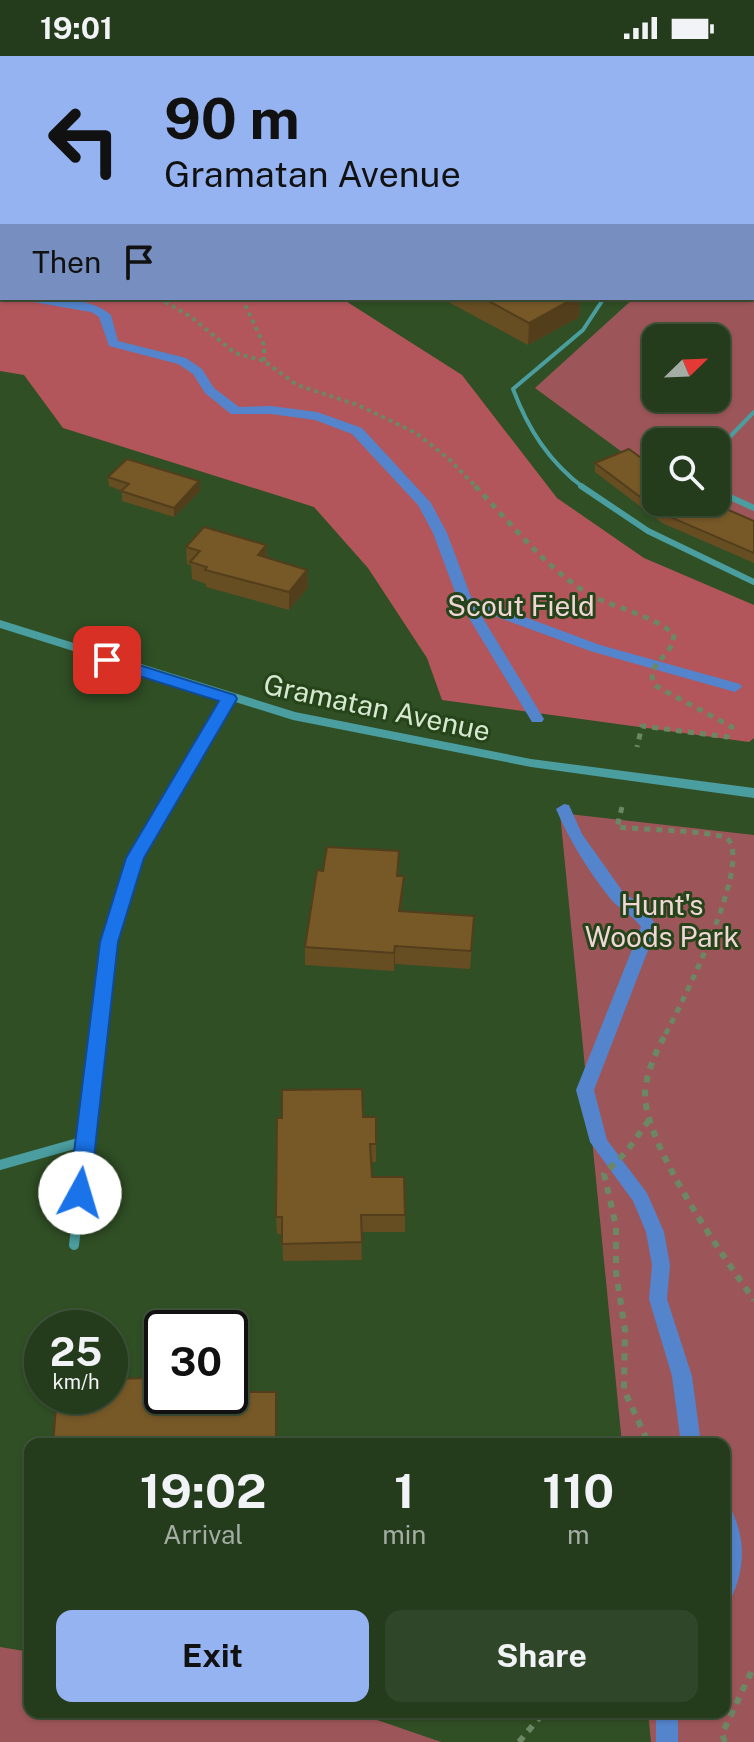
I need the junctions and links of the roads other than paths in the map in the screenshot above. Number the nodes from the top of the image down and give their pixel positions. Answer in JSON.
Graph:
{"nodes":[{"id":1,"x":603,"y":300,"type":"edge"},
{"id":2,"x":754,"y":412,"type":"edge"},
{"id":3,"x":730,"y":437,"type":"edge"},
{"id":4,"x":730,"y":497,"type":"edge"},
{"id":5,"x":754,"y":508,"type":"edge"},
{"id":6,"x":754,"y":582,"type":"edge"},
{"id":7,"x":0,"y":624,"type":"edge"},
{"id":8,"x":229,"y":699,"type":"junction"},
{"id":9,"x":754,"y":793,"type":"edge"},
{"id":10,"x":85,"y":1141,"type":"junction"},
{"id":11,"x":0,"y":1165,"type":"edge"},
{"id":12,"x":74,"y":1245,"type":"dead end"}],
"edges":[{"from":1,"to":6,"type":"lane"},
{"from":2,"to":3,"type":"lane"},
{"from":4,"to":5,"type":"lane"},
{"from":7,"to":8,"type":"street","name":"Gramatan Avenue"},
{"from":8,"to":9,"type":"street","name":"Gramatan Avenue"},
{"from":8,"to":10,"type":"street"},
{"from":10,"to":11,"type":"street"},
{"from":10,"to":12,"type":"street"}]}
